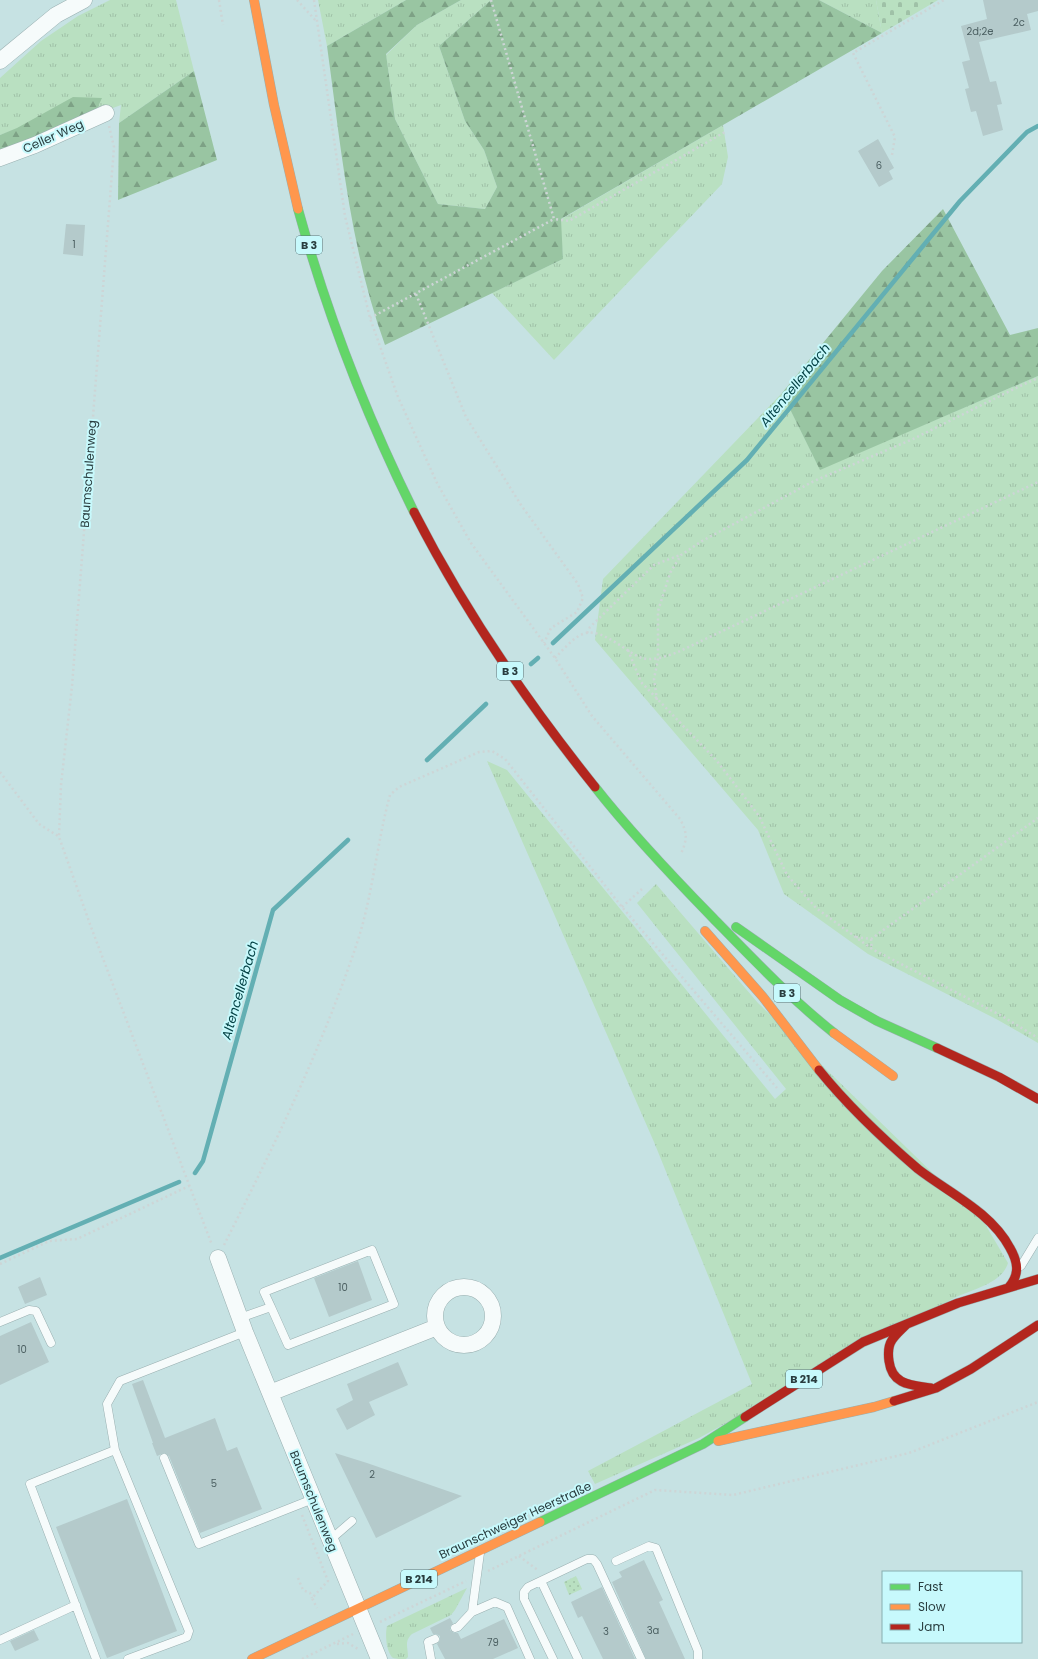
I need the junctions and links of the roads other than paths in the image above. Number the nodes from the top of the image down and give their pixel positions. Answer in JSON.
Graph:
{"nodes":[{"id":1,"x":84,"y":0,"type":"edge"},
{"id":2,"x":254,"y":0,"type":"edge"},
{"id":3,"x":0,"y":62,"type":"edge"},
{"id":4,"x":106,"y":113,"type":"road end"},
{"id":5,"x":0,"y":158,"type":"edge"},
{"id":6,"x":644,"y":846,"type":"junction"},
{"id":7,"x":650,"y":868,"type":"dead end"},
{"id":8,"x":692,"y":897,"type":"junction"},
{"id":9,"x":698,"y":924,"type":"dead end"},
{"id":10,"x":893,"y":1076,"type":"dead end"},
{"id":11,"x":1038,"y":1099,"type":"edge"},
{"id":12,"x":1038,"y":1238,"type":"edge"},
{"id":13,"x":218,"y":1258,"type":"road end"},
{"id":14,"x":1017,"y":1272,"type":"junction"},
{"id":15,"x":1038,"y":1279,"type":"edge"},
{"id":16,"x":1009,"y":1287,"type":"junction"},
{"id":17,"x":271,"y":1307,"type":"junction"},
{"id":18,"x":0,"y":1322,"type":"edge"},
{"id":19,"x":910,"y":1322,"type":"junction"},
{"id":20,"x":243,"y":1325,"type":"junction"},
{"id":21,"x":1038,"y":1326,"type":"edge"},
{"id":22,"x":437,"y":1327,"type":"dead end"},
{"id":23,"x":51,"y":1343,"type":"dead end"},
{"id":24,"x":936,"y":1388,"type":"junction"},
{"id":25,"x":270,"y":1393,"type":"junction"},
{"id":26,"x":703,"y":1444,"type":"junction"},
{"id":27,"x":115,"y":1450,"type":"junction"},
{"id":28,"x":164,"y":1458,"type":"dead end"},
{"id":29,"x":313,"y":1499,"type":"junction"},
{"id":30,"x":352,"y":1521,"type":"dead end"},
{"id":31,"x":330,"y":1540,"type":"junction"},
{"id":32,"x":480,"y":1550,"type":"junction"},
{"id":33,"x":616,"y":1561,"type":"dead end"},
{"id":34,"x":541,"y":1581,"type":"junction"},
{"id":35,"x":76,"y":1605,"type":"junction"},
{"id":36,"x":358,"y":1608,"type":"junction"},
{"id":37,"x":472,"y":1612,"type":"junction"},
{"id":38,"x":455,"y":1628,"type":"dead end"},
{"id":39,"x":435,"y":1639,"type":"dead end"},
{"id":40,"x":0,"y":1640,"type":"edge"},
{"id":41,"x":96,"y":1659,"type":"edge"},
{"id":42,"x":128,"y":1659,"type":"edge"},
{"id":43,"x":252,"y":1659,"type":"edge"},
{"id":44,"x":379,"y":1659,"type":"edge"},
{"id":45,"x":431,"y":1659,"type":"edge"},
{"id":46,"x":530,"y":1659,"type":"edge"},
{"id":47,"x":553,"y":1659,"type":"edge"},
{"id":48,"x":578,"y":1659,"type":"edge"},
{"id":49,"x":641,"y":1659,"type":"edge"},
{"id":50,"x":698,"y":1659,"type":"edge"}],
"edges":[{"from":1,"to":3,"type":"street"},
{"from":2,"to":6,"type":"main road","number":"B 3"},
{"from":4,"to":5,"type":"street","name":"Celler Weg"},
{"from":6,"to":7,"type":"main road"},
{"from":6,"to":8,"type":"main road","number":"B 3"},
{"from":8,"to":10,"type":"main road","number":"B 3"},
{"from":8,"to":11,"type":"main road"},
{"from":9,"to":14,"type":"main road"},
{"from":12,"to":14,"type":"lane"},
{"from":13,"to":20,"type":"street","name":"Baumschulenweg"},
{"from":14,"to":16,"type":"main road"},
{"from":15,"to":16,"type":"main road","number":"B 214"},
{"from":16,"to":19,"type":"main road","number":"B 214"},
{"from":17,"to":17,"type":"lane"},
{"from":17,"to":20,"type":"lane"},
{"from":18,"to":23,"type":"lane"},
{"from":19,"to":24,"type":"main road"},
{"from":19,"to":26,"type":"main road","number":"B 214"},
{"from":20,"to":25,"type":"street","name":"Baumschulenweg"},
{"from":20,"to":27,"type":"lane"},
{"from":21,"to":24,"type":"main road","number":"B 214"},
{"from":22,"to":25,"type":"street"},
{"from":24,"to":26,"type":"main road","number":"B 214"},
{"from":25,"to":29,"type":"street","name":"Baumschulenweg"},
{"from":26,"to":32,"type":"main road","name":"Braunschweiger Heerstraße","number":"B 214"},
{"from":27,"to":35,"type":"lane"},
{"from":27,"to":42,"type":"lane"},
{"from":28,"to":29,"type":"lane"},
{"from":29,"to":31,"type":"street","name":"Baumschulenweg"},
{"from":30,"to":31,"type":"lane"},
{"from":31,"to":36,"type":"street","name":"Baumschulenweg"},
{"from":32,"to":36,"type":"main road","name":"Braunschweiger Heerstraße","number":"B 214"},
{"from":32,"to":37,"type":"lane"},
{"from":33,"to":50,"type":"lane"},
{"from":34,"to":47,"type":"lane"},
{"from":34,"to":48,"type":"lane"},
{"from":34,"to":49,"type":"lane"},
{"from":35,"to":40,"type":"lane"},
{"from":35,"to":41,"type":"lane"},
{"from":36,"to":43,"type":"main road","name":"Braunschweiger Heerstraße","number":"B 214"},
{"from":36,"to":44,"type":"street","name":"Baumschulenweg"},
{"from":37,"to":38,"type":"lane"},
{"from":37,"to":46,"type":"lane"},
{"from":39,"to":45,"type":"lane"}]}
